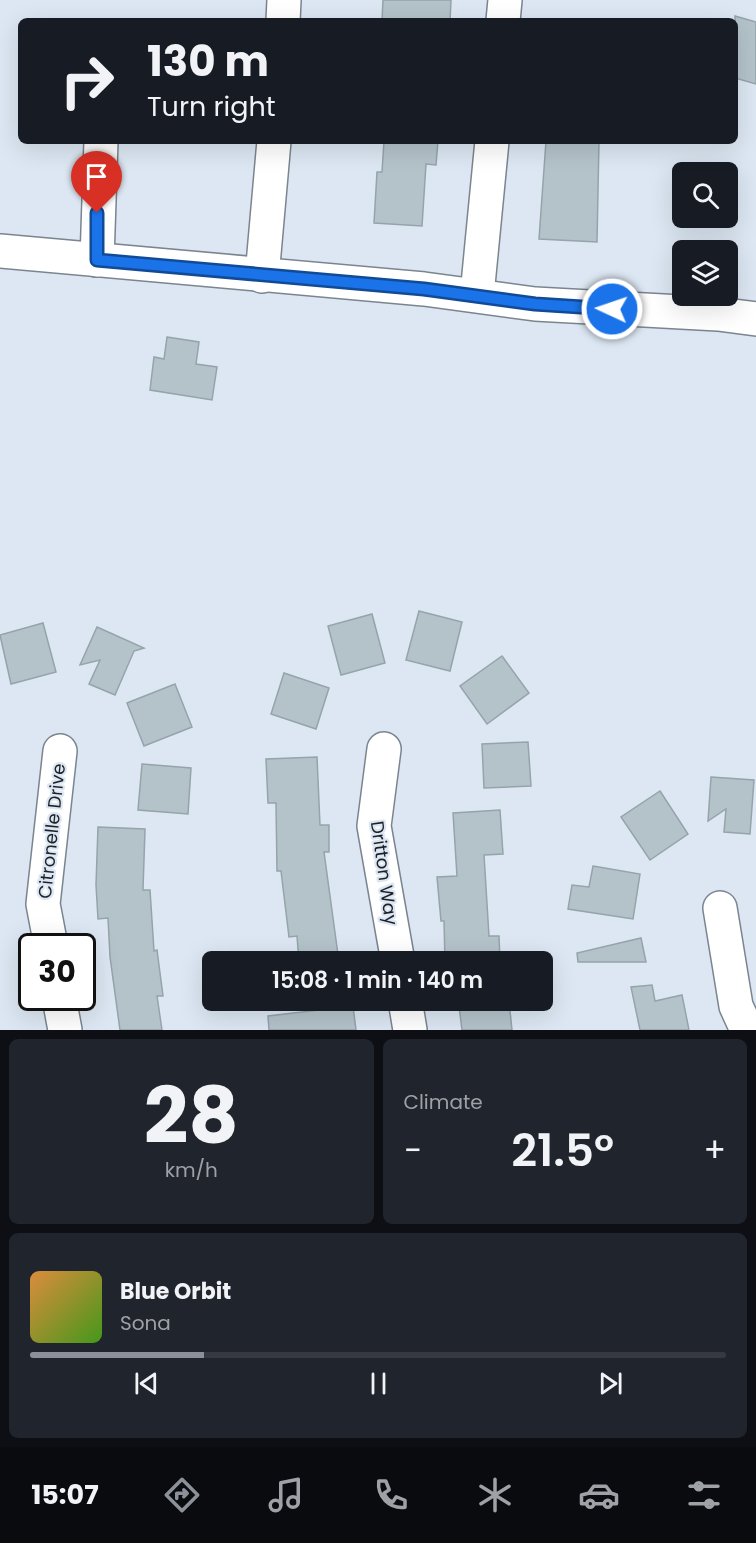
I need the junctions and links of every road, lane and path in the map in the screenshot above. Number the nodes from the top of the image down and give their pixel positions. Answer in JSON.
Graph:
{"nodes":[{"id":1,"x":284,"y":0,"type":"edge"},
{"id":2,"x":505,"y":0,"type":"edge"},
{"id":3,"x":283,"y":18,"type":"edge"},
{"id":4,"x":503,"y":18,"type":"edge"},
{"id":5,"x":101,"y":144,"type":"edge"},
{"id":6,"x":274,"y":144,"type":"edge"},
{"id":7,"x":492,"y":144,"type":"edge"},
{"id":8,"x":0,"y":251,"type":"edge"},
{"id":9,"x":97,"y":260,"type":"junction"},
{"id":10,"x":262,"y":276,"type":"junction"},
{"id":11,"x":477,"y":296,"type":"junction"},
{"id":12,"x":756,"y":319,"type":"edge"},
{"id":13,"x":384,"y":749,"type":"dead end"},
{"id":14,"x":60,"y":751,"type":"dead end"},
{"id":15,"x":720,"y":908,"type":"dead end"},
{"id":16,"x":49,"y":933,"type":"edge"},
{"id":17,"x":396,"y":951,"type":"edge"},
{"id":18,"x":61,"y":1011,"type":"edge"},
{"id":19,"x":407,"y":1011,"type":"edge"},
{"id":20,"x":65,"y":1030,"type":"edge"},
{"id":21,"x":410,"y":1030,"type":"edge"},
{"id":22,"x":747,"y":1030,"type":"edge"}],
"edges":[{"from":1,"to":3,"type":"street"},
{"from":2,"to":4,"type":"street"},
{"from":5,"to":9,"type":"street"},
{"from":6,"to":10,"type":"street"},
{"from":7,"to":11,"type":"street"},
{"from":8,"to":9,"type":"street"},
{"from":9,"to":10,"type":"street"},
{"from":10,"to":11,"type":"street"},
{"from":11,"to":12,"type":"street"},
{"from":13,"to":17,"type":"street","name":"Dritton Way"},
{"from":14,"to":16,"type":"street","name":"Citronelle Drive"},
{"from":15,"to":22,"type":"street"},
{"from":18,"to":20,"type":"street"},
{"from":19,"to":21,"type":"street"}]}
